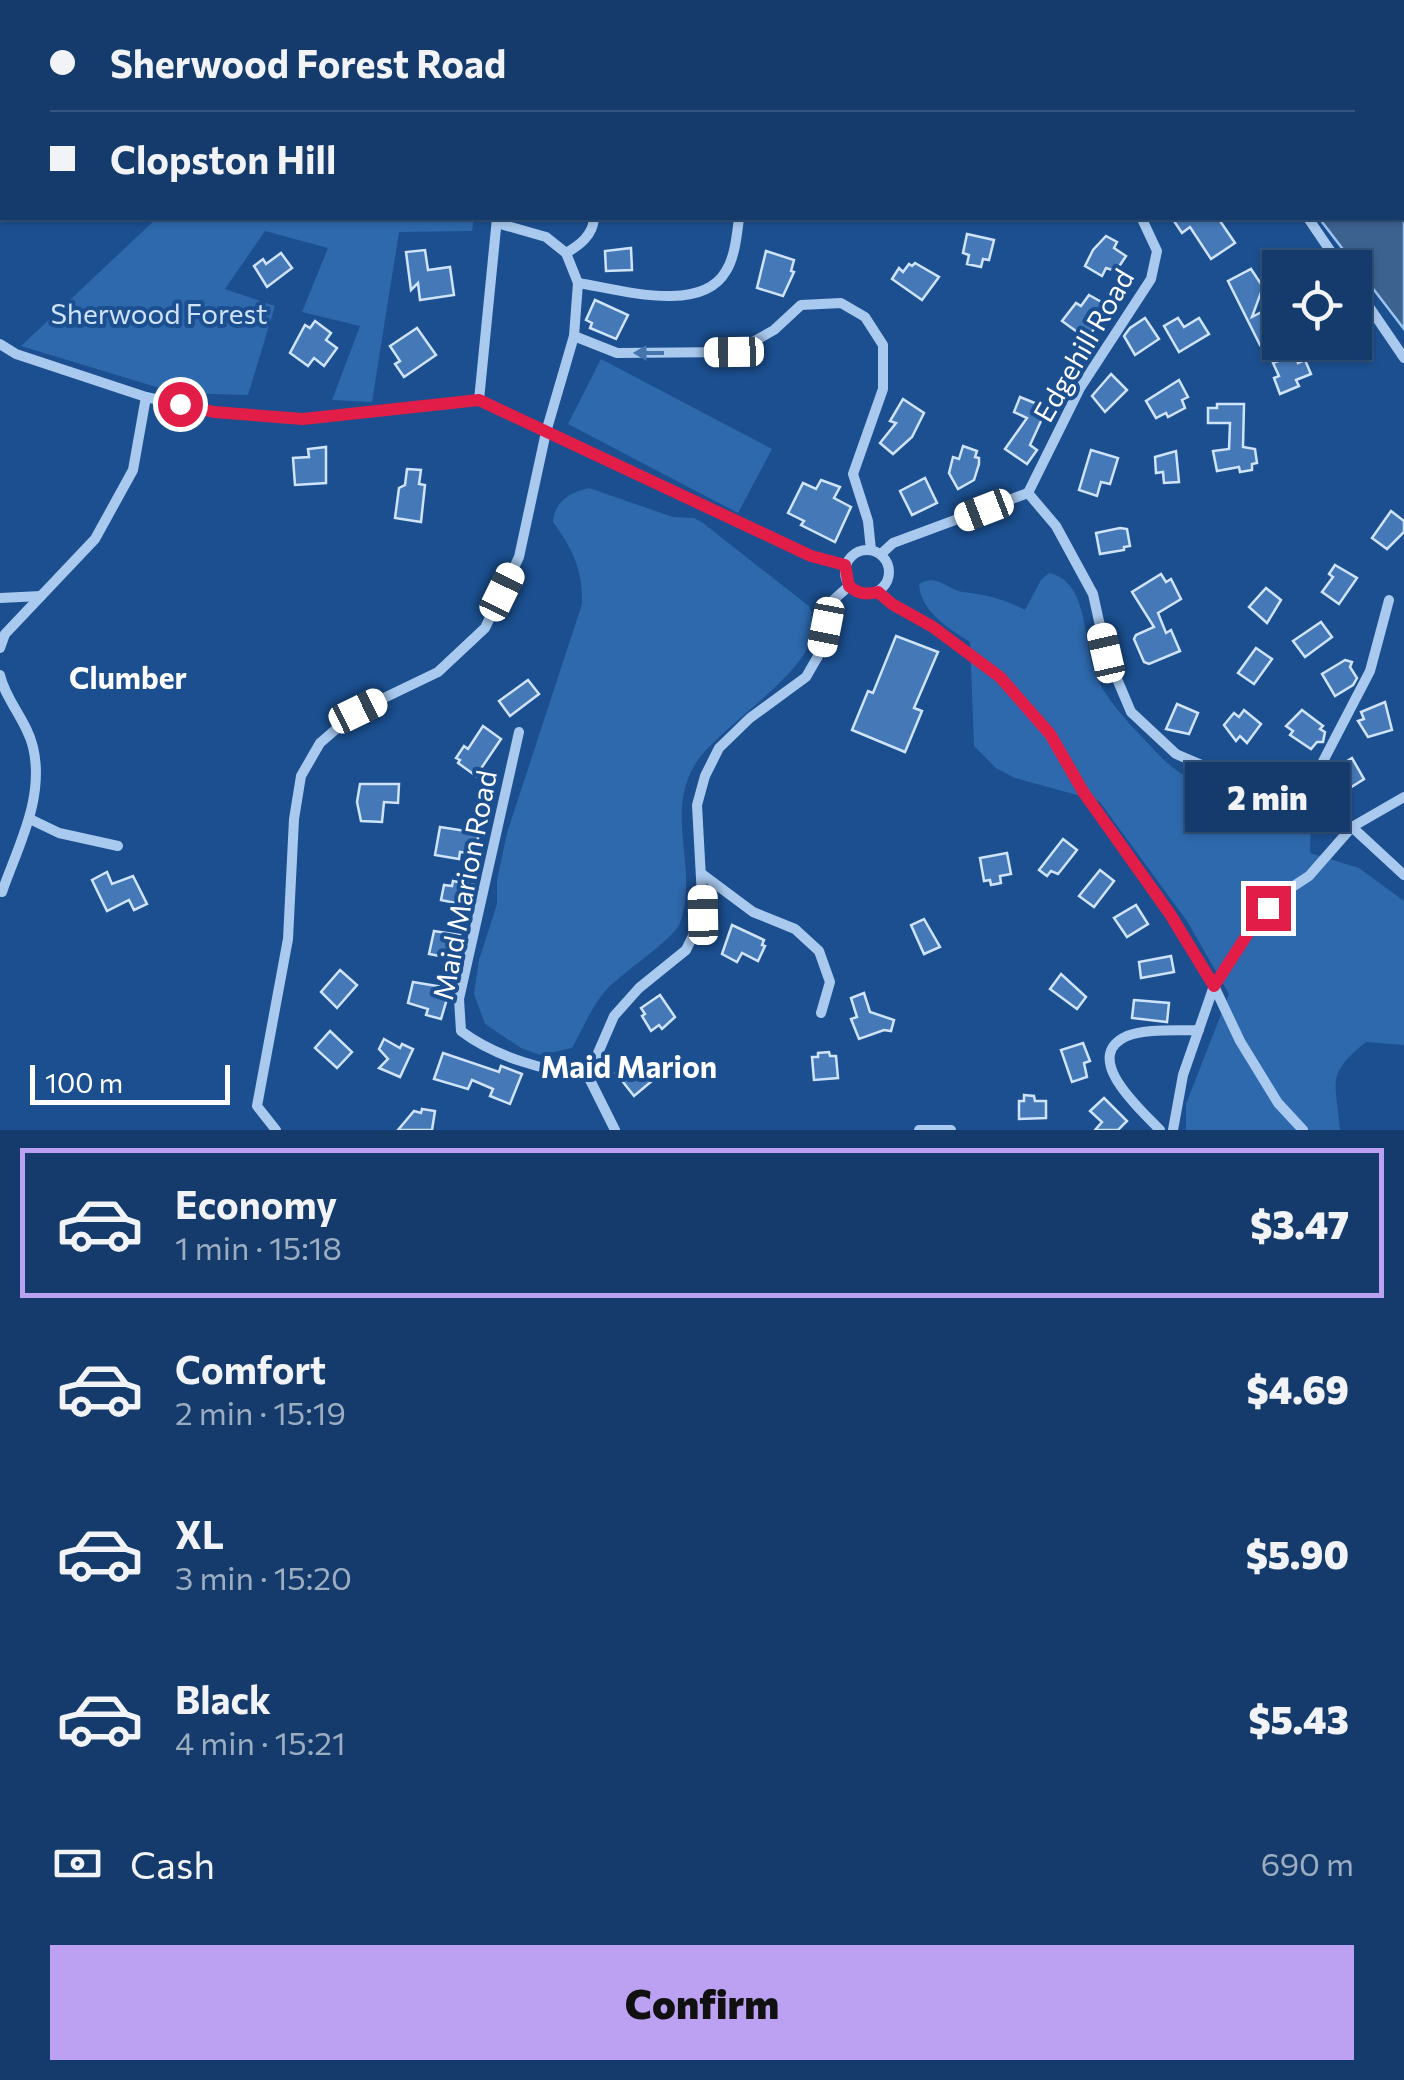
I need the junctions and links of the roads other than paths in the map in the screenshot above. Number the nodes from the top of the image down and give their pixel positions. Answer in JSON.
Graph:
{"nodes":[{"id":1,"x":497,"y":220,"type":"edge"},
{"id":2,"x":594,"y":220,"type":"edge"},
{"id":3,"x":739,"y":220,"type":"edge"},
{"id":4,"x":1143,"y":220,"type":"edge"},
{"id":5,"x":1309,"y":220,"type":"edge"},
{"id":6,"x":1330,"y":250,"type":"edge"},
{"id":7,"x":566,"y":252,"type":"junction"},
{"id":8,"x":578,"y":282,"type":"junction"},
{"id":9,"x":1372,"y":311,"type":"edge"},
{"id":10,"x":574,"y":336,"type":"junction"},
{"id":11,"x":3,"y":346,"type":"edge"},
{"id":12,"x":1404,"y":358,"type":"edge"},
{"id":13,"x":0,"y":361,"type":"edge"},
{"id":14,"x":146,"y":397,"type":"junction"},
{"id":15,"x":479,"y":400,"type":"junction"},
{"id":16,"x":546,"y":432,"type":"junction"},
{"id":17,"x":1028,"y":493,"type":"junction"},
{"id":18,"x":876,"y":552,"type":"junction"},
{"id":19,"x":845,"y":565,"type":"junction"},
{"id":20,"x":849,"y":586,"type":"junction"},
{"id":21,"x":878,"y":592,"type":"junction"},
{"id":22,"x":41,"y":596,"type":"junction"},
{"id":23,"x":0,"y":598,"type":"edge"},
{"id":24,"x":1389,"y":600,"type":"dead end"},
{"id":25,"x":0,"y":648,"type":"edge"},
{"id":26,"x":0,"y":675,"type":"edge"},
{"id":27,"x":519,"y":732,"type":"dead end"},
{"id":28,"x":1305,"y":796,"type":"junction"},
{"id":29,"x":1404,"y":797,"type":"edge"},
{"id":30,"x":30,"y":818,"type":"junction"},
{"id":31,"x":1352,"y":827,"type":"junction"},
{"id":32,"x":118,"y":846,"type":"dead end"},
{"id":33,"x":702,"y":874,"type":"junction"},
{"id":34,"x":1404,"y":875,"type":"edge"},
{"id":35,"x":2,"y":892,"type":"edge"},
{"id":36,"x":1214,"y":986,"type":"junction"},
{"id":37,"x":821,"y":1013,"type":"dead end"},
{"id":38,"x":1199,"y":1030,"type":"junction"},
{"id":39,"x":588,"y":1076,"type":"junction"},
{"id":40,"x":276,"y":1130,"type":"edge"},
{"id":41,"x":615,"y":1130,"type":"edge"},
{"id":42,"x":920,"y":1130,"type":"edge"},
{"id":43,"x":952,"y":1130,"type":"edge"},
{"id":44,"x":1160,"y":1130,"type":"edge"},
{"id":45,"x":1173,"y":1130,"type":"edge"},
{"id":46,"x":1303,"y":1130,"type":"edge"}],
"edges":[{"from":1,"to":7,"type":"street"},
{"from":1,"to":15,"type":"street"},
{"from":2,"to":7,"type":"street"},
{"from":3,"to":8,"type":"street"},
{"from":4,"to":17,"type":"street","name":"Edgehill Road"},
{"from":5,"to":6,"type":"street"},
{"from":7,"to":8,"type":"street"},
{"from":8,"to":10,"type":"street"},
{"from":9,"to":12,"type":"street"},
{"from":10,"to":16,"type":"street"},
{"from":18,"to":10,"type":"street","one_way":true},
{"from":11,"to":13,"type":"street"},
{"from":11,"to":14,"type":"street"},
{"from":14,"to":15,"type":"street"},
{"from":14,"to":22,"type":"street"},
{"from":15,"to":16,"type":"street"},
{"from":16,"to":19,"type":"street"},
{"from":16,"to":40,"type":"street"},
{"from":17,"to":18,"type":"street"},
{"from":17,"to":28,"type":"street"},
{"from":18,"to":19,"type":"street"},
{"from":18,"to":21,"type":"street"},
{"from":19,"to":20,"type":"street"},
{"from":20,"to":21,"type":"street"},
{"from":20,"to":33,"type":"street"},
{"from":21,"to":36,"type":"street"},
{"from":22,"to":23,"type":"street"},
{"from":22,"to":25,"type":"street"},
{"from":24,"to":28,"type":"street"},
{"from":26,"to":30,"type":"street"},
{"from":27,"to":39,"type":"street","name":"Maid Marion Road"},
{"from":28,"to":31,"type":"street"},
{"from":29,"to":31,"type":"street"},
{"from":30,"to":32,"type":"street"},
{"from":30,"to":35,"type":"street"},
{"from":31,"to":34,"type":"street"},
{"from":31,"to":36,"type":"street"},
{"from":33,"to":37,"type":"street"},
{"from":33,"to":39,"type":"street"},
{"from":36,"to":38,"type":"street"},
{"from":36,"to":46,"type":"street"},
{"from":38,"to":44,"type":"street"},
{"from":38,"to":45,"type":"street"},
{"from":39,"to":41,"type":"street"},
{"from":42,"to":43,"type":"street"}]}
